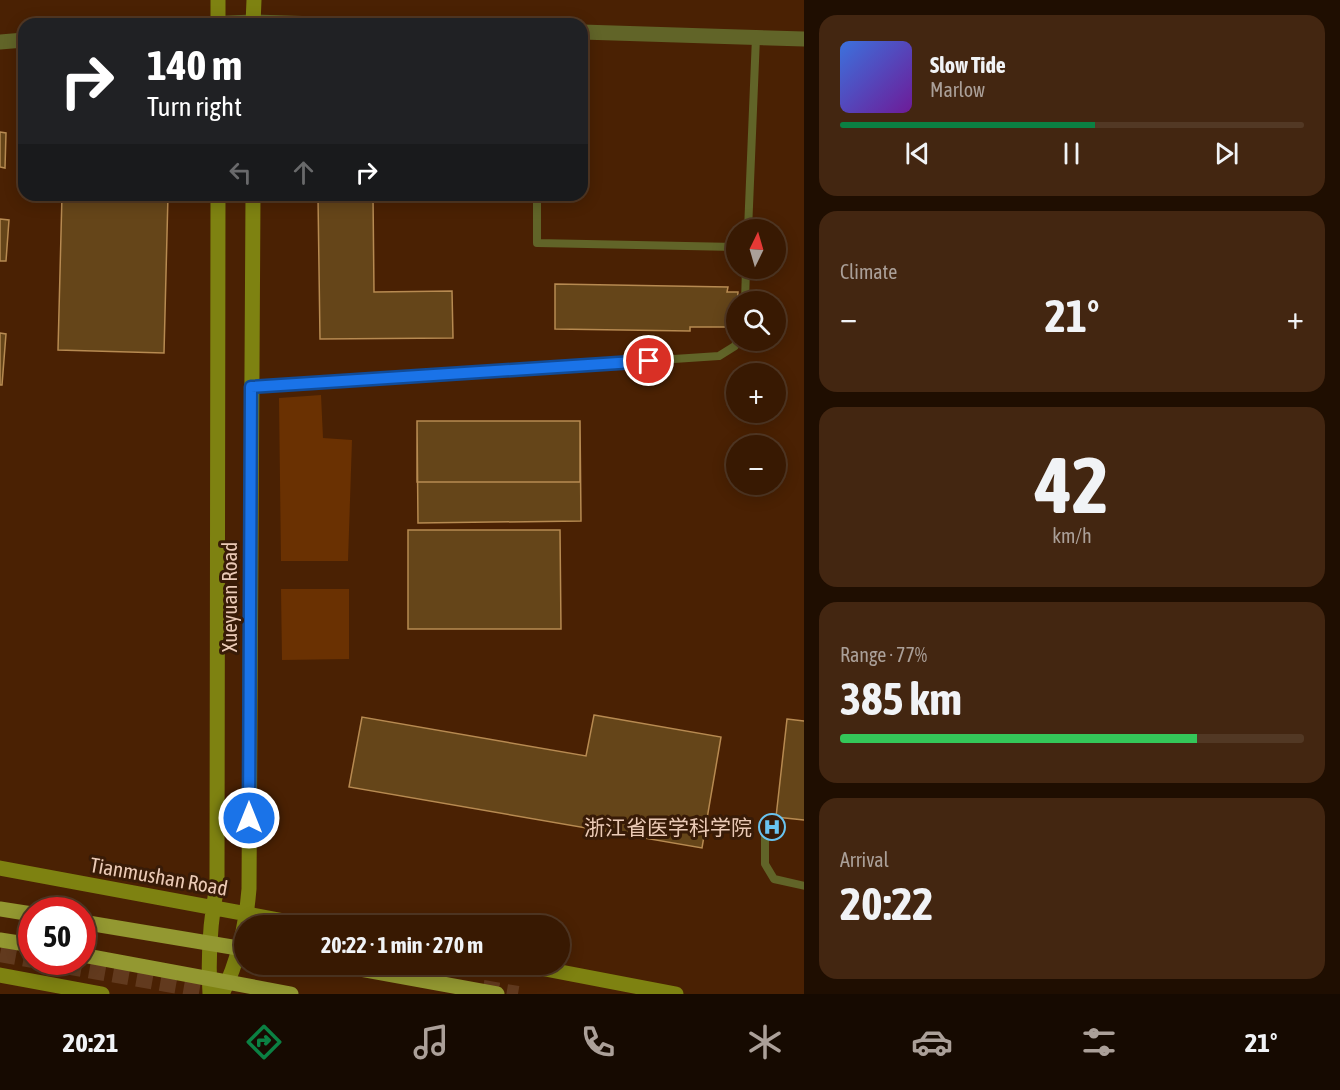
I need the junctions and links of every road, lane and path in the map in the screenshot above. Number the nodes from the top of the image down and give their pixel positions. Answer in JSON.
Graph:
{"nodes":[{"id":1,"x":218,"y":0,"type":"edge"},
{"id":2,"x":254,"y":0,"type":"edge"},
{"id":3,"x":215,"y":18,"type":"edge"},
{"id":4,"x":253,"y":18,"type":"edge"},
{"id":5,"x":588,"y":32,"type":"edge"},
{"id":6,"x":756,"y":37,"type":"junction"},
{"id":7,"x":804,"y":39,"type":"edge"},
{"id":8,"x":18,"y":40,"type":"edge"},
{"id":9,"x":0,"y":42,"type":"edge"},
{"id":10,"x":218,"y":201,"type":"edge"},
{"id":11,"x":252,"y":201,"type":"edge"},
{"id":12,"x":537,"y":201,"type":"edge"},
{"id":13,"x":748,"y":219,"type":"edge"},
{"id":14,"x":726,"y":247,"type":"edge"},
{"id":15,"x":727,"y":351,"type":"edge"},
{"id":16,"x":251,"y":387,"type":"junction"},
{"id":17,"x":765,"y":834,"type":"dead end"},
{"id":18,"x":0,"y":868,"type":"edge"},
{"id":19,"x":804,"y":886,"type":"edge"},
{"id":20,"x":213,"y":906,"type":"junction"},
{"id":21,"x":0,"y":909,"type":"edge"},
{"id":22,"x":18,"y":912,"type":"edge"},
{"id":23,"x":247,"y":914,"type":"junction"},
{"id":24,"x":252,"y":915,"type":"edge"},
{"id":25,"x":96,"y":924,"type":"edge"},
{"id":26,"x":0,"y":940,"type":"edge"},
{"id":27,"x":18,"y":943,"type":"edge"},
{"id":28,"x":210,"y":944,"type":"junction"},
{"id":29,"x":234,"y":947,"type":"edge"},
{"id":30,"x":96,"y":957,"type":"edge"},
{"id":31,"x":234,"y":967,"type":"edge"},
{"id":32,"x":570,"y":974,"type":"edge"},
{"id":33,"x":0,"y":975,"type":"edge"},
{"id":34,"x":393,"y":975,"type":"edge"},
{"id":35,"x":209,"y":977,"type":"junction"},
{"id":36,"x":225,"y":988,"type":"edge"},
{"id":37,"x":102,"y":994,"type":"edge"},
{"id":38,"x":210,"y":994,"type":"edge"},
{"id":39,"x":291,"y":994,"type":"edge"},
{"id":40,"x":497,"y":994,"type":"edge"},
{"id":41,"x":676,"y":994,"type":"edge"}],
"edges":[{"from":1,"to":3,"type":"main road"},
{"from":2,"to":4,"type":"main road"},
{"from":5,"to":6,"type":"street"},
{"from":6,"to":7,"type":"street"},
{"from":6,"to":13,"type":"lane"},
{"from":8,"to":9,"type":"street"},
{"from":10,"to":20,"type":"main road","name":"Xueyuan Road"},
{"from":11,"to":16,"type":"main road","name":"Xueyuan Road"},
{"from":12,"to":14,"type":"lane"},
{"from":15,"to":16,"type":"lane"},
{"from":16,"to":23,"type":"main road","name":"Xueyuan Road"},
{"from":17,"to":19,"type":"lane"},
{"from":18,"to":20,"type":"main road","name":"Tianmushan Road"},
{"from":20,"to":23,"type":"main road","name":"Tianmushan Road"},
{"from":20,"to":28,"type":"main road","name":"Xueyuan Road"},
{"from":21,"to":22,"type":"main road"},
{"from":23,"to":24,"type":"main road","name":"Tianmushan Road"},
{"from":25,"to":28,"type":"main road"},
{"from":26,"to":27,"type":"main road"},
{"from":28,"to":29,"type":"main road"},
{"from":28,"to":35,"type":"main road","name":"Xueyuan Road"},
{"from":30,"to":35,"type":"main road"},
{"from":31,"to":36,"type":"main road","name":"Xueyuan Road"},
{"from":32,"to":41,"type":"main road"},
{"from":33,"to":37,"type":"main road"},
{"from":34,"to":40,"type":"main road"},
{"from":35,"to":36,"type":"main road"},
{"from":35,"to":38,"type":"main road","name":"Xueyuan Road"},
{"from":36,"to":39,"type":"main road"}]}
